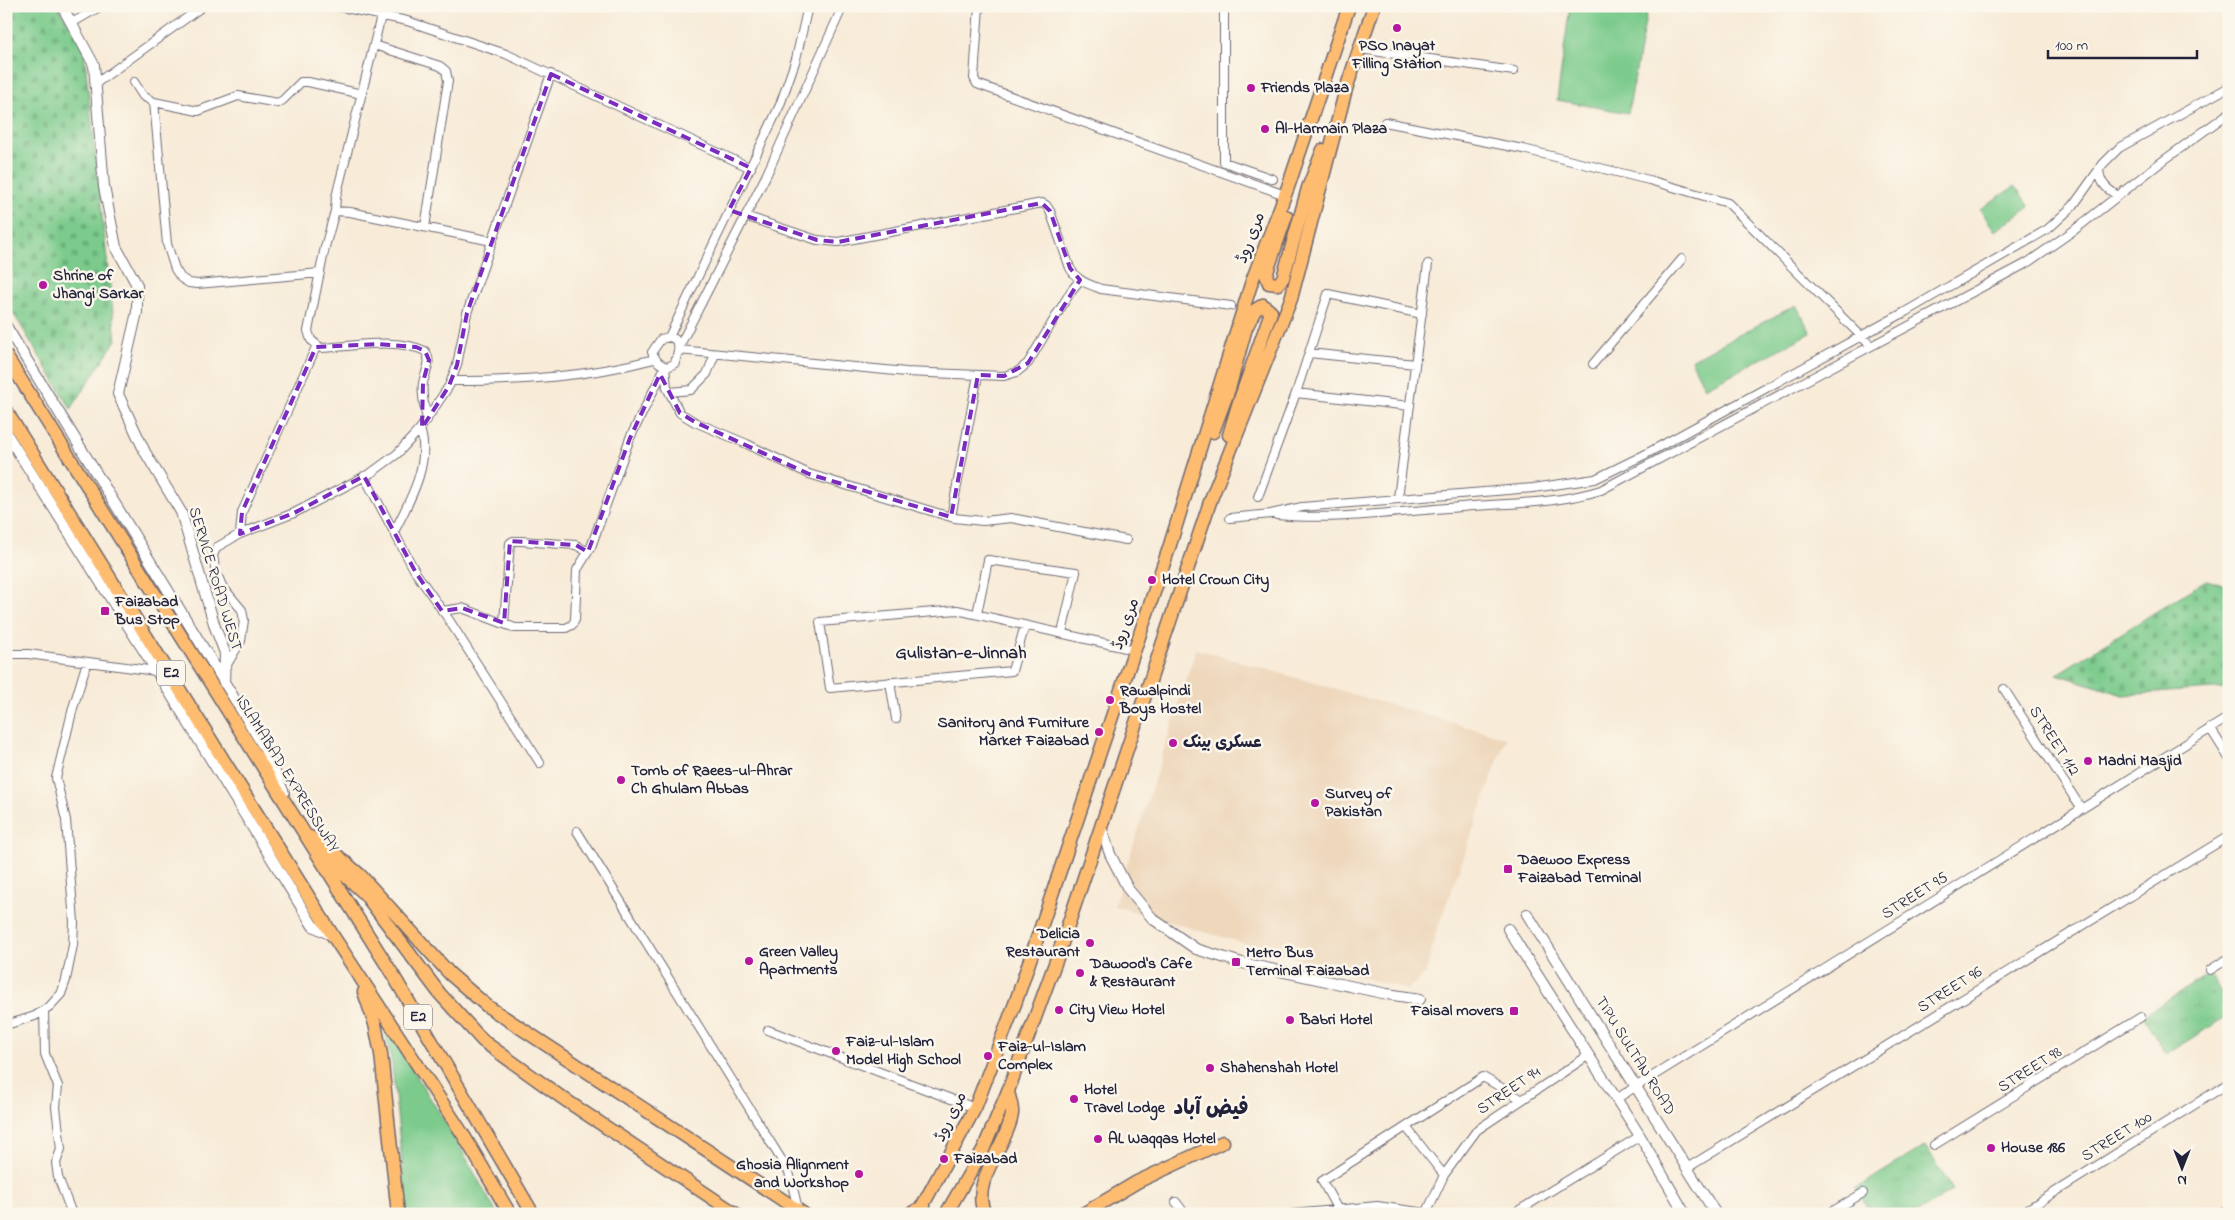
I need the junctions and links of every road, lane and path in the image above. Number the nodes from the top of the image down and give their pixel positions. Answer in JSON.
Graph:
{"nodes":[{"id":1,"x":62,"y":6,"type":"edge"},
{"id":2,"x":101,"y":6,"type":"edge"},
{"id":3,"x":204,"y":6,"type":"edge"},
{"id":4,"x":337,"y":6,"type":"edge"},
{"id":5,"x":808,"y":6,"type":"edge"},
{"id":6,"x":843,"y":6,"type":"edge"},
{"id":7,"x":979,"y":6,"type":"edge"},
{"id":8,"x":1224,"y":6,"type":"edge"},
{"id":9,"x":1349,"y":6,"type":"edge"},
{"id":10,"x":1374,"y":6,"type":"edge"},
{"id":11,"x":380,"y":16,"type":"junction"},
{"id":12,"x":72,"y":23,"type":"junction"},
{"id":13,"x":374,"y":45,"type":"junction"},
{"id":14,"x":1360,"y":49,"type":"junction"},
{"id":15,"x":1514,"y":72,"type":"dead end"},
{"id":16,"x":551,"y":74,"type":"junction"},
{"id":17,"x":1325,"y":80,"type":"junction"},
{"id":18,"x":134,"y":82,"type":"dead end"},
{"id":19,"x":96,"y":84,"type":"junction"},
{"id":20,"x":2229,"y":87,"type":"edge"},
{"id":21,"x":1346,"y":89,"type":"junction"},
{"id":22,"x":362,"y":94,"type":"junction"},
{"id":23,"x":154,"y":102,"type":"junction"},
{"id":24,"x":2229,"y":113,"type":"edge"},
{"id":25,"x":1385,"y":122,"type":"dead end"},
{"id":26,"x":751,"y":168,"type":"junction"},
{"id":27,"x":2099,"y":170,"type":"junction"},
{"id":28,"x":1273,"y":179,"type":"dead end"},
{"id":29,"x":1285,"y":195,"type":"junction"},
{"id":30,"x":2118,"y":196,"type":"junction"},
{"id":31,"x":335,"y":211,"type":"junction"},
{"id":32,"x":745,"y":216,"type":"junction"},
{"id":33,"x":425,"y":227,"type":"junction"},
{"id":34,"x":2048,"y":230,"type":"junction"},
{"id":35,"x":492,"y":241,"type":"junction"},
{"id":36,"x":2057,"y":242,"type":"junction"},
{"id":37,"x":1682,"y":259,"type":"dead end"},
{"id":38,"x":1428,"y":264,"type":"dead end"},
{"id":39,"x":320,"y":273,"type":"junction"},
{"id":40,"x":1080,"y":280,"type":"junction"},
{"id":41,"x":1231,"y":306,"type":"dead end"},
{"id":42,"x":1422,"y":314,"type":"junction"},
{"id":43,"x":6,"y":326,"type":"edge"},
{"id":44,"x":1861,"y":335,"type":"junction"},
{"id":45,"x":669,"y":337,"type":"junction"},
{"id":46,"x":1870,"y":345,"type":"junction"},
{"id":47,"x":316,"y":347,"type":"junction"},
{"id":48,"x":679,"y":349,"type":"junction"},
{"id":49,"x":1309,"y":353,"type":"junction"},
{"id":50,"x":715,"y":354,"type":"junction"},
{"id":51,"x":6,"y":356,"type":"edge"},
{"id":52,"x":654,"y":359,"type":"junction"},
{"id":53,"x":1415,"y":364,"type":"junction"},
{"id":54,"x":1593,"y":364,"type":"dead end"},
{"id":55,"x":665,"y":367,"type":"junction"},
{"id":56,"x":978,"y":375,"type":"junction"},
{"id":57,"x":451,"y":381,"type":"junction"},
{"id":58,"x":670,"y":392,"type":"junction"},
{"id":59,"x":1296,"y":393,"type":"junction"},
{"id":60,"x":1410,"y":406,"type":"junction"},
{"id":61,"x":6,"y":411,"type":"edge"},
{"id":62,"x":427,"y":420,"type":"junction"},
{"id":63,"x":420,"y":429,"type":"junction"},
{"id":64,"x":6,"y":433,"type":"edge"},
{"id":65,"x":364,"y":476,"type":"junction"},
{"id":66,"x":1258,"y":497,"type":"dead end"},
{"id":67,"x":1398,"y":498,"type":"junction"},
{"id":68,"x":1211,"y":500,"type":"junction"},
{"id":69,"x":1271,"y":514,"type":"junction"},
{"id":70,"x":951,"y":517,"type":"junction"},
{"id":71,"x":1230,"y":518,"type":"dead end"},
{"id":72,"x":394,"y":532,"type":"junction"},
{"id":73,"x":240,"y":534,"type":"junction"},
{"id":74,"x":1126,"y":540,"type":"dead end"},
{"id":75,"x":1169,"y":548,"type":"junction"},
{"id":76,"x":588,"y":552,"type":"junction"},
{"id":77,"x":442,"y":611,"type":"junction"},
{"id":78,"x":977,"y":614,"type":"junction"},
{"id":79,"x":504,"y":624,"type":"junction"},
{"id":80,"x":1025,"y":625,"type":"junction"},
{"id":81,"x":1062,"y":633,"type":"junction"},
{"id":82,"x":1134,"y":651,"type":"junction"},
{"id":83,"x":6,"y":654,"type":"edge"},
{"id":84,"x":87,"y":662,"type":"junction"},
{"id":85,"x":225,"y":668,"type":"junction"},
{"id":86,"x":156,"y":671,"type":"junction"},
{"id":87,"x":890,"y":682,"type":"junction"},
{"id":88,"x":224,"y":683,"type":"junction"},
{"id":89,"x":2004,"y":689,"type":"dead end"},
{"id":90,"x":2229,"y":717,"type":"edge"},
{"id":91,"x":896,"y":719,"type":"dead end"},
{"id":92,"x":2210,"y":728,"type":"junction"},
{"id":93,"x":2229,"y":758,"type":"edge"},
{"id":94,"x":540,"y":763,"type":"dead end"},
{"id":95,"x":2081,"y":808,"type":"junction"},
{"id":96,"x":1101,"y":827,"type":"junction"},
{"id":97,"x":301,"y":829,"type":"junction"},
{"id":98,"x":576,"y":831,"type":"dead end"},
{"id":99,"x":2229,"y":836,"type":"edge"},
{"id":100,"x":314,"y":847,"type":"junction"},
{"id":101,"x":1527,"y":914,"type":"dead end"},
{"id":102,"x":1508,"y":929,"type":"dead end"},
{"id":103,"x":333,"y":936,"type":"junction"},
{"id":104,"x":2229,"y":958,"type":"edge"},
{"id":105,"x":2210,"y":970,"type":"dead end"},
{"id":106,"x":360,"y":977,"type":"junction"},
{"id":107,"x":1420,"y":999,"type":"dead end"},
{"id":108,"x":44,"y":1010,"type":"junction"},
{"id":109,"x":2141,"y":1017,"type":"dead end"},
{"id":110,"x":6,"y":1025,"type":"edge"},
{"id":111,"x":768,"y":1030,"type":"dead end"},
{"id":112,"x":1589,"y":1055,"type":"junction"},
{"id":113,"x":2229,"y":1083,"type":"edge"},
{"id":114,"x":1637,"y":1086,"type":"junction"},
{"id":115,"x":1008,"y":1091,"type":"junction"},
{"id":116,"x":1521,"y":1099,"type":"junction"},
{"id":117,"x":1616,"y":1099,"type":"junction"},
{"id":118,"x":975,"y":1108,"type":"junction"},
{"id":119,"x":1406,"y":1127,"type":"junction"},
{"id":120,"x":1640,"y":1136,"type":"junction"},
{"id":121,"x":1223,"y":1142,"type":"dead end"},
{"id":122,"x":1934,"y":1145,"type":"dead end"},
{"id":123,"x":1687,"y":1168,"type":"junction"},
{"id":124,"x":1444,"y":1175,"type":"junction"},
{"id":125,"x":1863,"y":1193,"type":"dead end"},
{"id":126,"x":1176,"y":1202,"type":"dead end"},
{"id":127,"x":1337,"y":1208,"type":"junction"},
{"id":128,"x":2229,"y":1208,"type":"edge"},
{"id":129,"x":921,"y":1210,"type":"edge"},
{"id":130,"x":801,"y":1212,"type":"edge"},
{"id":131,"x":947,"y":1213,"type":"edge"},
{"id":132,"x":1426,"y":1213,"type":"edge"},
{"id":133,"x":72,"y":1214,"type":"edge"},
{"id":134,"x":398,"y":1214,"type":"edge"},
{"id":135,"x":510,"y":1214,"type":"edge"},
{"id":136,"x":533,"y":1214,"type":"edge"},
{"id":137,"x":736,"y":1214,"type":"edge"},
{"id":138,"x":910,"y":1214,"type":"edge"},
{"id":139,"x":985,"y":1214,"type":"edge"},
{"id":140,"x":1083,"y":1214,"type":"edge"},
{"id":141,"x":1185,"y":1214,"type":"edge"},
{"id":142,"x":1293,"y":1214,"type":"edge"},
{"id":143,"x":1513,"y":1214,"type":"edge"},
{"id":144,"x":1685,"y":1214,"type":"edge"},
{"id":145,"x":1716,"y":1214,"type":"edge"},
{"id":146,"x":1828,"y":1214,"type":"edge"},
{"id":147,"x":2020,"y":1214,"type":"edge"},
{"id":148,"x":2219,"y":1214,"type":"edge"}],
"edges":[{"from":1,"to":12,"type":"street","name":"SERVICE ROAD WEST"},
{"from":2,"to":12,"type":"street"},
{"from":3,"to":19,"type":"street"},
{"from":4,"to":11,"type":"street"},
{"from":5,"to":26,"type":"street"},
{"from":6,"to":32,"type":"street"},
{"from":7,"to":29,"type":"street"},
{"from":8,"to":28,"type":"street"},
{"from":9,"to":17,"type":"main road","name":"مری روڈ"},
{"from":10,"to":14,"type":"main road"},
{"from":11,"to":13,"type":"street"},
{"from":11,"to":16,"type":"street"},
{"from":12,"to":19,"type":"street","name":"SERVICE ROAD WEST"},
{"from":13,"to":22,"type":"street"},
{"from":13,"to":33,"type":"street"},
{"from":14,"to":15,"type":"street"},
{"from":14,"to":21,"type":"main road"},
{"from":16,"to":26,"type":"street"},
{"from":16,"to":35,"type":"street"},
{"from":17,"to":21,"type":"main road"},
{"from":17,"to":29,"type":"main road","name":"مری روڈ"},
{"from":18,"to":23,"type":"street"},
{"from":19,"to":85,"type":"street","name":"SERVICE ROAD WEST"},
{"from":20,"to":27,"type":"street"},
{"from":21,"to":68,"type":"main road"},
{"from":22,"to":23,"type":"street"},
{"from":22,"to":31,"type":"street"},
{"from":23,"to":39,"type":"street"},
{"from":24,"to":30,"type":"street"},
{"from":25,"to":44,"type":"street"},
{"from":26,"to":45,"type":"street"},
{"from":27,"to":30,"type":"street"},
{"from":27,"to":34,"type":"street"},
{"from":29,"to":75,"type":"main road","name":"مری روڈ"},
{"from":30,"to":36,"type":"street"},
{"from":31,"to":33,"type":"street"},
{"from":31,"to":39,"type":"street"},
{"from":32,"to":40,"type":"street"},
{"from":32,"to":48,"type":"street"},
{"from":33,"to":35,"type":"street"},
{"from":34,"to":36,"type":"street"},
{"from":34,"to":44,"type":"street"},
{"from":35,"to":57,"type":"street"},
{"from":36,"to":46,"type":"street"},
{"from":37,"to":54,"type":"street"},
{"from":38,"to":42,"type":"street"},
{"from":39,"to":47,"type":"street"},
{"from":40,"to":41,"type":"street"},
{"from":40,"to":56,"type":"street"},
{"from":42,"to":49,"type":"street"},
{"from":42,"to":53,"type":"street"},
{"from":43,"to":88,"type":"street"},
{"from":44,"to":46,"type":"street"},
{"from":44,"to":67,"type":"street"},
{"from":45,"to":48,"type":"street"},
{"from":45,"to":52,"type":"street"},
{"from":46,"to":69,"type":"street"},
{"from":47,"to":62,"type":"street"},
{"from":47,"to":73,"type":"street"},
{"from":48,"to":50,"type":"street"},
{"from":48,"to":55,"type":"street"},
{"from":49,"to":53,"type":"street"},
{"from":49,"to":59,"type":"street"},
{"from":50,"to":56,"type":"street"},
{"from":50,"to":58,"type":"street"},
{"from":51,"to":97,"type":"main road","name":"ISLAMABAD EXPRESSWAY","number":"E2"},
{"from":52,"to":55,"type":"street"},
{"from":52,"to":57,"type":"street"},
{"from":53,"to":60,"type":"street"},
{"from":55,"to":58,"type":"street"},
{"from":55,"to":76,"type":"street"},
{"from":56,"to":70,"type":"street"},
{"from":57,"to":62,"type":"street"},
{"from":58,"to":70,"type":"street"},
{"from":59,"to":60,"type":"street"},
{"from":59,"to":66,"type":"street"},
{"from":60,"to":67,"type":"street"},
{"from":61,"to":103,"type":"main road","number":"E2"},
{"from":62,"to":63,"type":"street"},
{"from":63,"to":65,"type":"street"},
{"from":63,"to":72,"type":"street"},
{"from":64,"to":86,"type":"street"},
{"from":65,"to":72,"type":"street"},
{"from":65,"to":73,"type":"street"},
{"from":67,"to":69,"type":"street"},
{"from":68,"to":75,"type":"main road"},
{"from":68,"to":96,"type":"main road"},
{"from":69,"to":71,"type":"street"},
{"from":70,"to":74,"type":"street"},
{"from":72,"to":77,"type":"street"},
{"from":73,"to":85,"type":"street"},
{"from":75,"to":82,"type":"main road","name":"مری روڈ"},
{"from":76,"to":79,"type":"street"},
{"from":76,"to":79,"type":"street"},
{"from":77,"to":79,"type":"street"},
{"from":77,"to":94,"type":"street"},
{"from":78,"to":80,"type":"street"},
{"from":78,"to":81,"type":"street"},
{"from":78,"to":87,"type":"street"},
{"from":80,"to":81,"type":"street"},
{"from":80,"to":87,"type":"street"},
{"from":81,"to":82,"type":"street"},
{"from":82,"to":118,"type":"main road","name":"مری روڈ"},
{"from":83,"to":84,"type":"street"},
{"from":84,"to":86,"type":"street"},
{"from":84,"to":108,"type":"street"},
{"from":85,"to":88,"type":"street","name":"SERVICE ROAD WEST"},
{"from":86,"to":103,"type":"street"},
{"from":87,"to":91,"type":"street"},
{"from":88,"to":97,"type":"street"},
{"from":89,"to":95,"type":"street","name":"STREET 112"},
{"from":90,"to":92,"type":"street","name":"STREET 95"},
{"from":92,"to":93,"type":"street"},
{"from":92,"to":95,"type":"street","name":"STREET 95"},
{"from":95,"to":114,"type":"street","name":"STREET 95"},
{"from":96,"to":107,"type":"street"},
{"from":96,"to":115,"type":"main road"},
{"from":97,"to":100,"type":"main road","name":"ISLAMABAD EXPRESSWAY","number":"E2"},
{"from":97,"to":130,"type":"main road"},
{"from":98,"to":130,"type":"street"},
{"from":99,"to":123,"type":"street","name":"STREET 96"},
{"from":100,"to":136,"type":"main road","name":"ISLAMABAD EXPRESSWAY","number":"E2"},
{"from":100,"to":137,"type":"main road"},
{"from":101,"to":114,"type":"street","name":"TIPU SULTAN ROAD"},
{"from":102,"to":112,"type":"street"},
{"from":103,"to":106,"type":"main road","number":"E2"},
{"from":104,"to":105,"type":"street"},
{"from":106,"to":134,"type":"main road"},
{"from":106,"to":135,"type":"main road","number":"E2"},
{"from":108,"to":110,"type":"street"},
{"from":108,"to":133,"type":"street"},
{"from":109,"to":122,"type":"street","name":"STREET 98"},
{"from":111,"to":118,"type":"street"},
{"from":112,"to":116,"type":"street","name":"STREET 94"},
{"from":112,"to":117,"type":"street"},
{"from":113,"to":147,"type":"street","name":"STREET 100"},
{"from":114,"to":117,"type":"street","name":"STREET 95"},
{"from":114,"to":123,"type":"street","name":"TIPU SULTAN ROAD"},
{"from":115,"to":131,"type":"main road"},
{"from":115,"to":139,"type":"main road"},
{"from":116,"to":119,"type":"street"},
{"from":116,"to":124,"type":"street","name":"STREET 94"},
{"from":117,"to":120,"type":"street"},
{"from":118,"to":129,"type":"main road","name":"مری روڈ"},
{"from":119,"to":124,"type":"street"},
{"from":119,"to":127,"type":"street"},
{"from":120,"to":143,"type":"street"},
{"from":120,"to":144,"type":"street"},
{"from":121,"to":140,"type":"main road"},
{"from":123,"to":145,"type":"street","name":"TIPU SULTAN ROAD"},
{"from":124,"to":132,"type":"street","name":"STREET 94"},
{"from":125,"to":146,"type":"street"},
{"from":126,"to":141,"type":"street"},
{"from":127,"to":132,"type":"street"},
{"from":127,"to":142,"type":"street"},
{"from":128,"to":148,"type":"street"},
{"from":129,"to":138,"type":"main road"}]}
